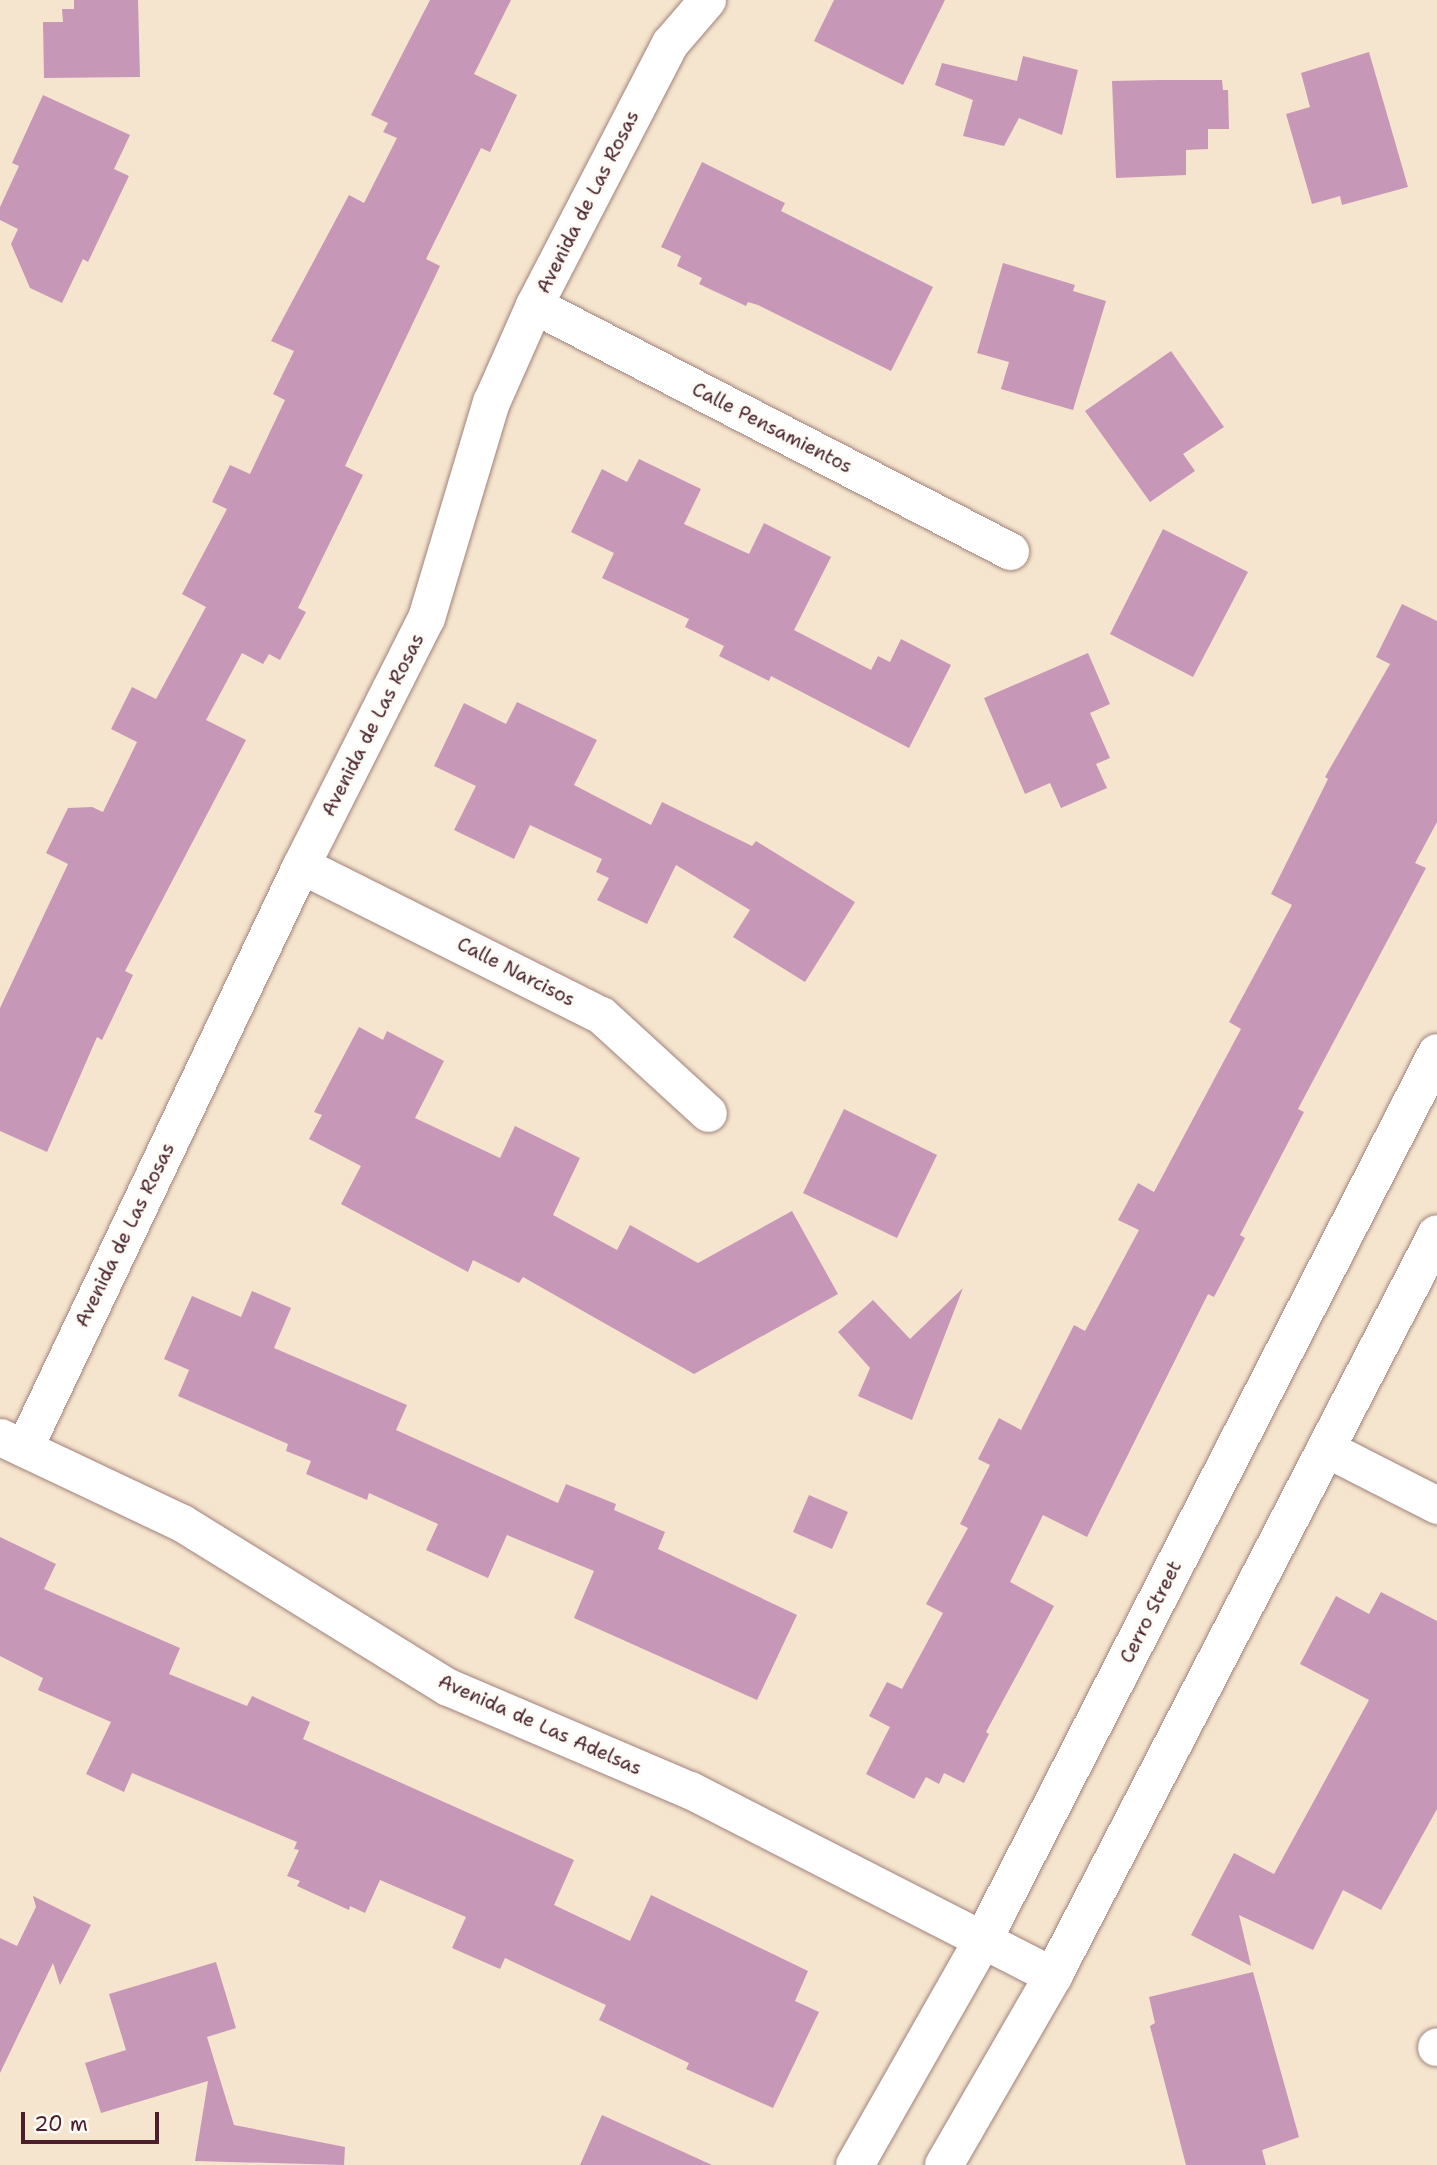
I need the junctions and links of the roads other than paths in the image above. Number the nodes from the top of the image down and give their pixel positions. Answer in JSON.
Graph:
{"nodes":[{"id":1,"x":707,"y":0,"type":"edge"},
{"id":2,"x":534,"y":305,"type":"junction"},
{"id":3,"x":1010,"y":551,"type":"dead end"},
{"id":4,"x":302,"y":865,"type":"junction"},
{"id":5,"x":1437,"y":1053,"type":"edge"},
{"id":6,"x":708,"y":1113,"type":"dead end"},
{"id":7,"x":1437,"y":1234,"type":"edge"},
{"id":8,"x":12,"y":1442,"type":"edge"},
{"id":9,"x":1325,"y":1448,"type":"junction"},
{"id":10,"x":1437,"y":1505,"type":"edge"},
{"id":11,"x":984,"y":1938,"type":"junction"},
{"id":12,"x":1053,"y":1976,"type":"junction"},
{"id":13,"x":855,"y":2165,"type":"edge"},
{"id":14,"x":944,"y":2165,"type":"edge"}],
"edges":[{"from":1,"to":2,"type":"street","name":"Avenida de Las Rosas"},
{"from":2,"to":3,"type":"street","name":"Calle Pensamientos"},
{"from":2,"to":4,"type":"street","name":"Avenida de Las Rosas"},
{"from":4,"to":6,"type":"street","name":"Calle Narcisos"},
{"from":4,"to":8,"type":"street","name":"Avenida de Las Rosas"},
{"from":5,"to":11,"type":"street","name":"Cerro Street"},
{"from":7,"to":9,"type":"street"},
{"from":8,"to":11,"type":"street","name":"Avenida de Las Adelsas"},
{"from":9,"to":10,"type":"street"},
{"from":9,"to":12,"type":"street"},
{"from":11,"to":12,"type":"street","name":"Avenida de Las Adelsas"},
{"from":11,"to":13,"type":"street","name":"Cerro Street"},
{"from":12,"to":14,"type":"street"}]}
